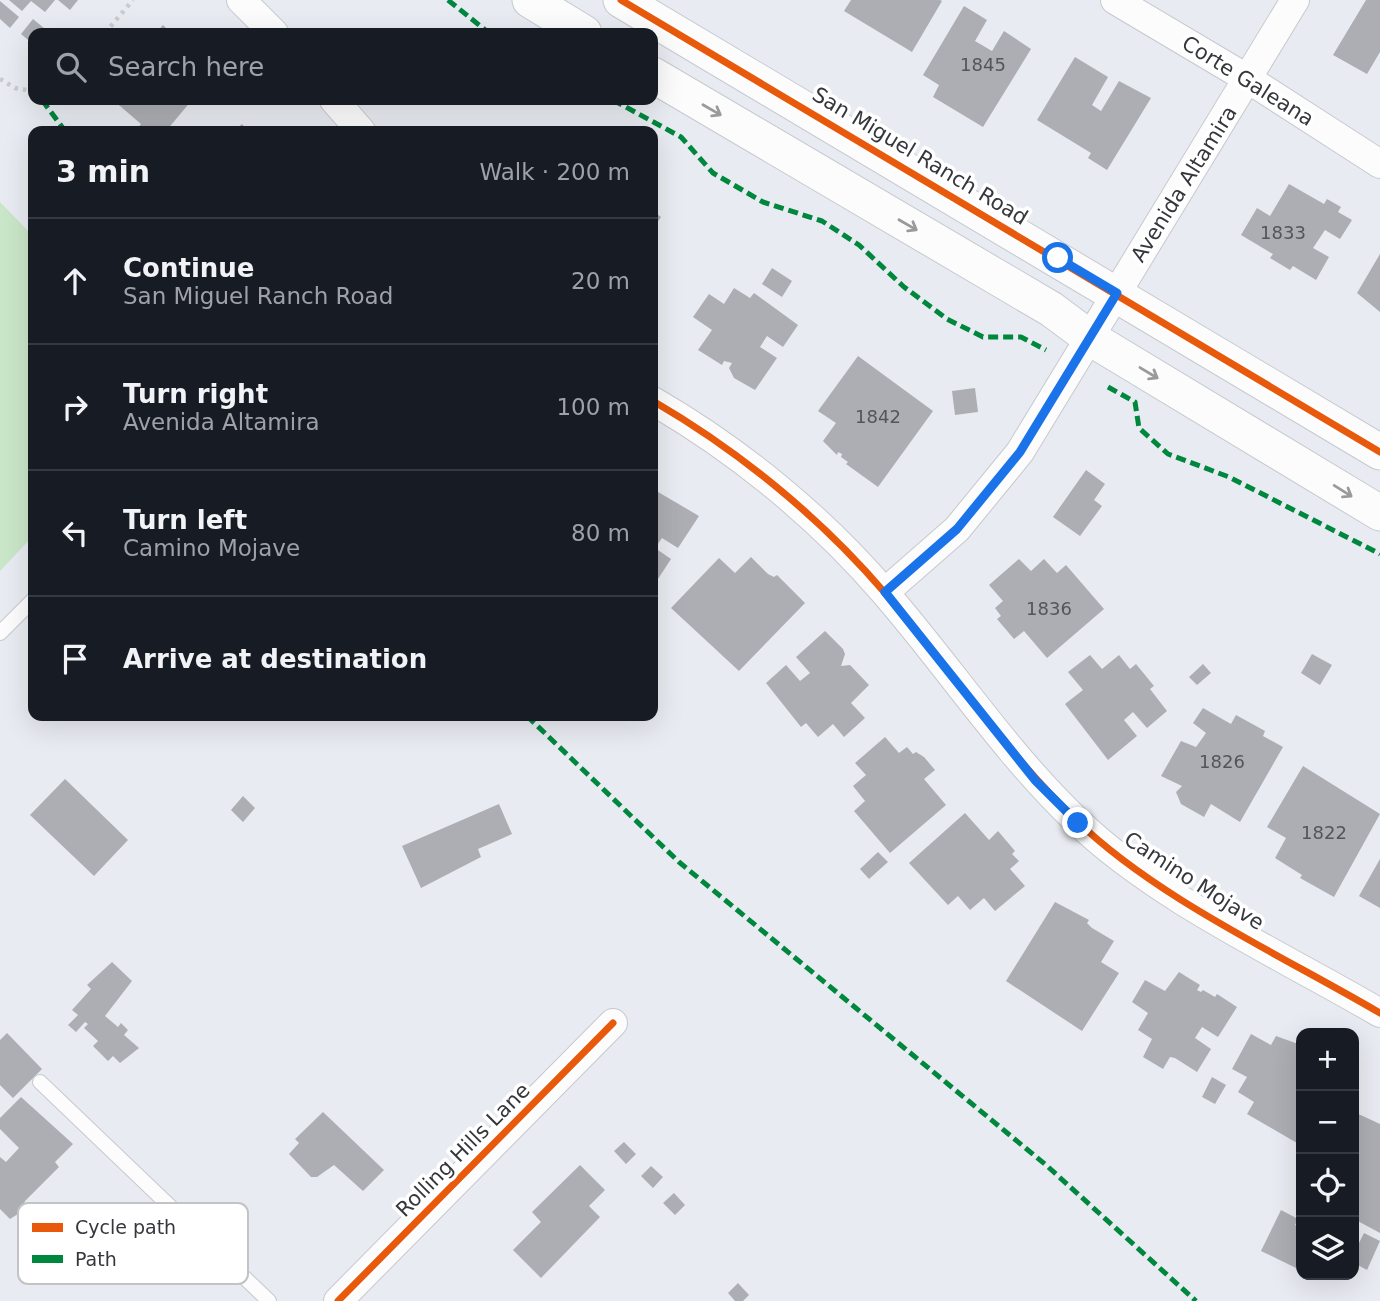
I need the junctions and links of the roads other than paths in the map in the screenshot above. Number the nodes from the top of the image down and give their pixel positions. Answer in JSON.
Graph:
{"nodes":[{"id":1,"x":241,"y":0,"type":"edge"},
{"id":2,"x":530,"y":0,"type":"edge"},
{"id":3,"x":621,"y":0,"type":"edge"},
{"id":4,"x":1115,"y":0,"type":"edge"},
{"id":5,"x":1295,"y":0,"type":"edge"},
{"id":6,"x":269,"y":28,"type":"edge"},
{"id":7,"x":576,"y":28,"type":"edge"},
{"id":8,"x":658,"y":78,"type":"edge"},
{"id":9,"x":1248,"y":79,"type":"junction"},
{"id":10,"x":338,"y":105,"type":"edge"},
{"id":11,"x":357,"y":126,"type":"edge"},
{"id":12,"x":1380,"y":164,"type":"edge"},
{"id":13,"x":1117,"y":293,"type":"junction"},
{"id":14,"x":1090,"y":338,"type":"junction"},
{"id":15,"x":658,"y":404,"type":"edge"},
{"id":16,"x":1380,"y":453,"type":"edge"},
{"id":17,"x":1380,"y":513,"type":"edge"},
{"id":18,"x":885,"y":592,"type":"junction"},
{"id":19,"x":28,"y":605,"type":"edge"},
{"id":20,"x":0,"y":633,"type":"edge"},
{"id":21,"x":1380,"y":1013,"type":"edge"},
{"id":22,"x":613,"y":1023,"type":"dead end"},
{"id":23,"x":40,"y":1082,"type":"dead end"},
{"id":24,"x":167,"y":1203,"type":"edge"},
{"id":25,"x":248,"y":1281,"type":"edge"},
{"id":26,"x":269,"y":1301,"type":"edge"},
{"id":27,"x":338,"y":1301,"type":"edge"}],
"edges":[{"from":1,"to":6,"type":"street"},
{"from":2,"to":7,"type":"street"},
{"from":3,"to":13,"type":"street","name":"San Miguel Ranch Road"},
{"from":4,"to":9,"type":"street","name":"Corte Galeana"},
{"from":5,"to":9,"type":"street","name":"Avenida Altamira"},
{"from":8,"to":14,"type":"street","one_way":true},
{"from":9,"to":12,"type":"street","name":"Corte Galeana"},
{"from":9,"to":13,"type":"street","name":"Avenida Altamira"},
{"from":10,"to":11,"type":"street"},
{"from":13,"to":14,"type":"street","name":"Avenida Altamira"},
{"from":13,"to":16,"type":"street","name":"San Miguel Ranch Road"},
{"from":14,"to":17,"type":"street","one_way":true},
{"from":14,"to":18,"type":"street","name":"Avenida Altamira"},
{"from":15,"to":18,"type":"street","name":"Camino Mojave"},
{"from":18,"to":21,"type":"street","name":"Camino Mojave"},
{"from":19,"to":20,"type":"lane"},
{"from":22,"to":27,"type":"street","name":"Rolling Hills Lane"},
{"from":23,"to":24,"type":"lane"},
{"from":25,"to":26,"type":"lane"}]}
